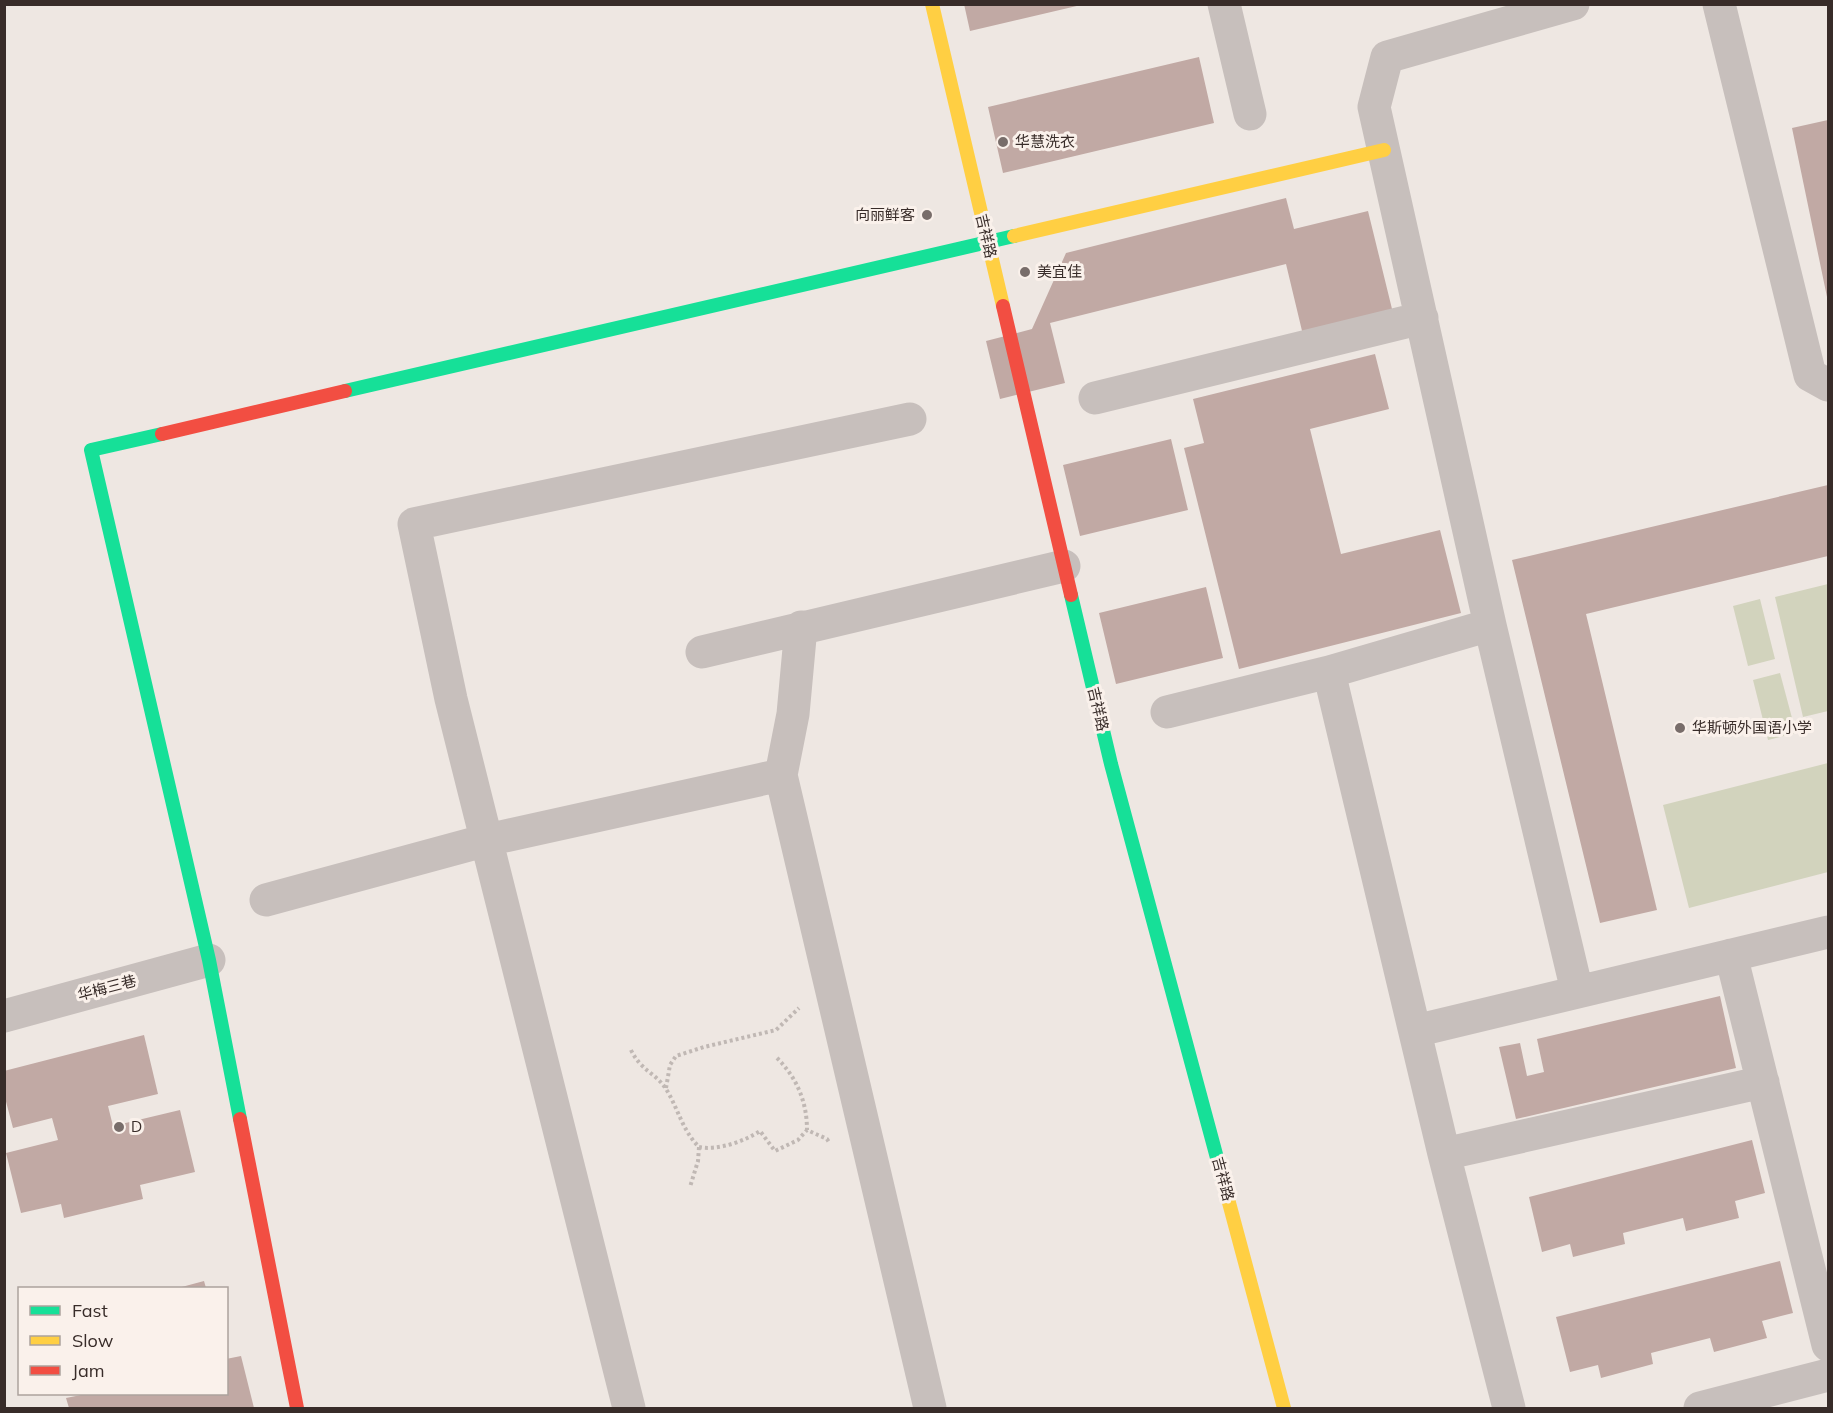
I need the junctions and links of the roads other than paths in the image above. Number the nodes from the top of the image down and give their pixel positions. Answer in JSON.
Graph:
{"nodes":[{"id":1,"x":932,"y":4,"type":"edge"},
{"id":2,"x":1224,"y":4,"type":"edge"},
{"id":3,"x":1573,"y":4,"type":"edge"},
{"id":4,"x":1719,"y":4,"type":"edge"},
{"id":5,"x":1250,"y":114,"type":"dead end"},
{"id":6,"x":1384,"y":150,"type":"junction"},
{"id":7,"x":987,"y":241,"type":"junction"},
{"id":8,"x":1422,"y":318,"type":"junction"},
{"id":9,"x":1828,"y":385,"type":"edge"},
{"id":10,"x":1095,"y":398,"type":"dead end"},
{"id":11,"x":910,"y":419,"type":"dead end"},
{"id":12,"x":1064,"y":566,"type":"junction"},
{"id":13,"x":1490,"y":625,"type":"junction"},
{"id":14,"x":801,"y":627,"type":"junction"},
{"id":15,"x":702,"y":652,"type":"dead end"},
{"id":16,"x":1329,"y":672,"type":"junction"},
{"id":17,"x":1167,"y":712,"type":"dead end"},
{"id":18,"x":781,"y":775,"type":"junction"},
{"id":19,"x":487,"y":840,"type":"junction"},
{"id":20,"x":266,"y":900,"type":"dead end"},
{"id":21,"x":1828,"y":932,"type":"edge"},
{"id":22,"x":1731,"y":955,"type":"junction"},
{"id":23,"x":209,"y":960,"type":"junction"},
{"id":24,"x":1577,"y":991,"type":"junction"},
{"id":25,"x":4,"y":1016,"type":"edge"},
{"id":26,"x":1415,"y":1031,"type":"junction"},
{"id":27,"x":1763,"y":1082,"type":"junction"},
{"id":28,"x":1444,"y":1154,"type":"junction"},
{"id":29,"x":1828,"y":1345,"type":"edge"},
{"id":30,"x":1828,"y":1375,"type":"edge"},
{"id":31,"x":297,"y":1408,"type":"edge"},
{"id":32,"x":629,"y":1408,"type":"edge"},
{"id":33,"x":930,"y":1408,"type":"edge"},
{"id":34,"x":1284,"y":1408,"type":"edge"},
{"id":35,"x":1509,"y":1408,"type":"edge"},
{"id":36,"x":1700,"y":1408,"type":"edge"}],
"edges":[{"from":1,"to":7,"type":"street","name":"吉祥路"},
{"from":2,"to":5,"type":"street"},
{"from":3,"to":6,"type":"street"},
{"from":4,"to":9,"type":"street"},
{"from":6,"to":7,"type":"street"},
{"from":6,"to":8,"type":"street"},
{"from":7,"to":12,"type":"street","name":"吉祥路"},
{"from":7,"to":23,"type":"street"},
{"from":8,"to":10,"type":"street"},
{"from":8,"to":13,"type":"street"},
{"from":11,"to":19,"type":"street"},
{"from":12,"to":14,"type":"street"},
{"from":12,"to":34,"type":"street","name":"吉祥路"},
{"from":13,"to":16,"type":"street"},
{"from":13,"to":24,"type":"street"},
{"from":14,"to":15,"type":"street"},
{"from":14,"to":18,"type":"street"},
{"from":16,"to":17,"type":"street"},
{"from":16,"to":26,"type":"street"},
{"from":18,"to":19,"type":"street"},
{"from":18,"to":33,"type":"street"},
{"from":19,"to":20,"type":"street"},
{"from":19,"to":32,"type":"street"},
{"from":21,"to":22,"type":"street"},
{"from":22,"to":24,"type":"street"},
{"from":22,"to":27,"type":"street"},
{"from":23,"to":25,"type":"street","name":"华梅三巷"},
{"from":23,"to":31,"type":"street"},
{"from":24,"to":26,"type":"street"},
{"from":26,"to":28,"type":"street"},
{"from":27,"to":28,"type":"street"},
{"from":27,"to":29,"type":"street"},
{"from":28,"to":35,"type":"street"},
{"from":30,"to":36,"type":"street"}]}
